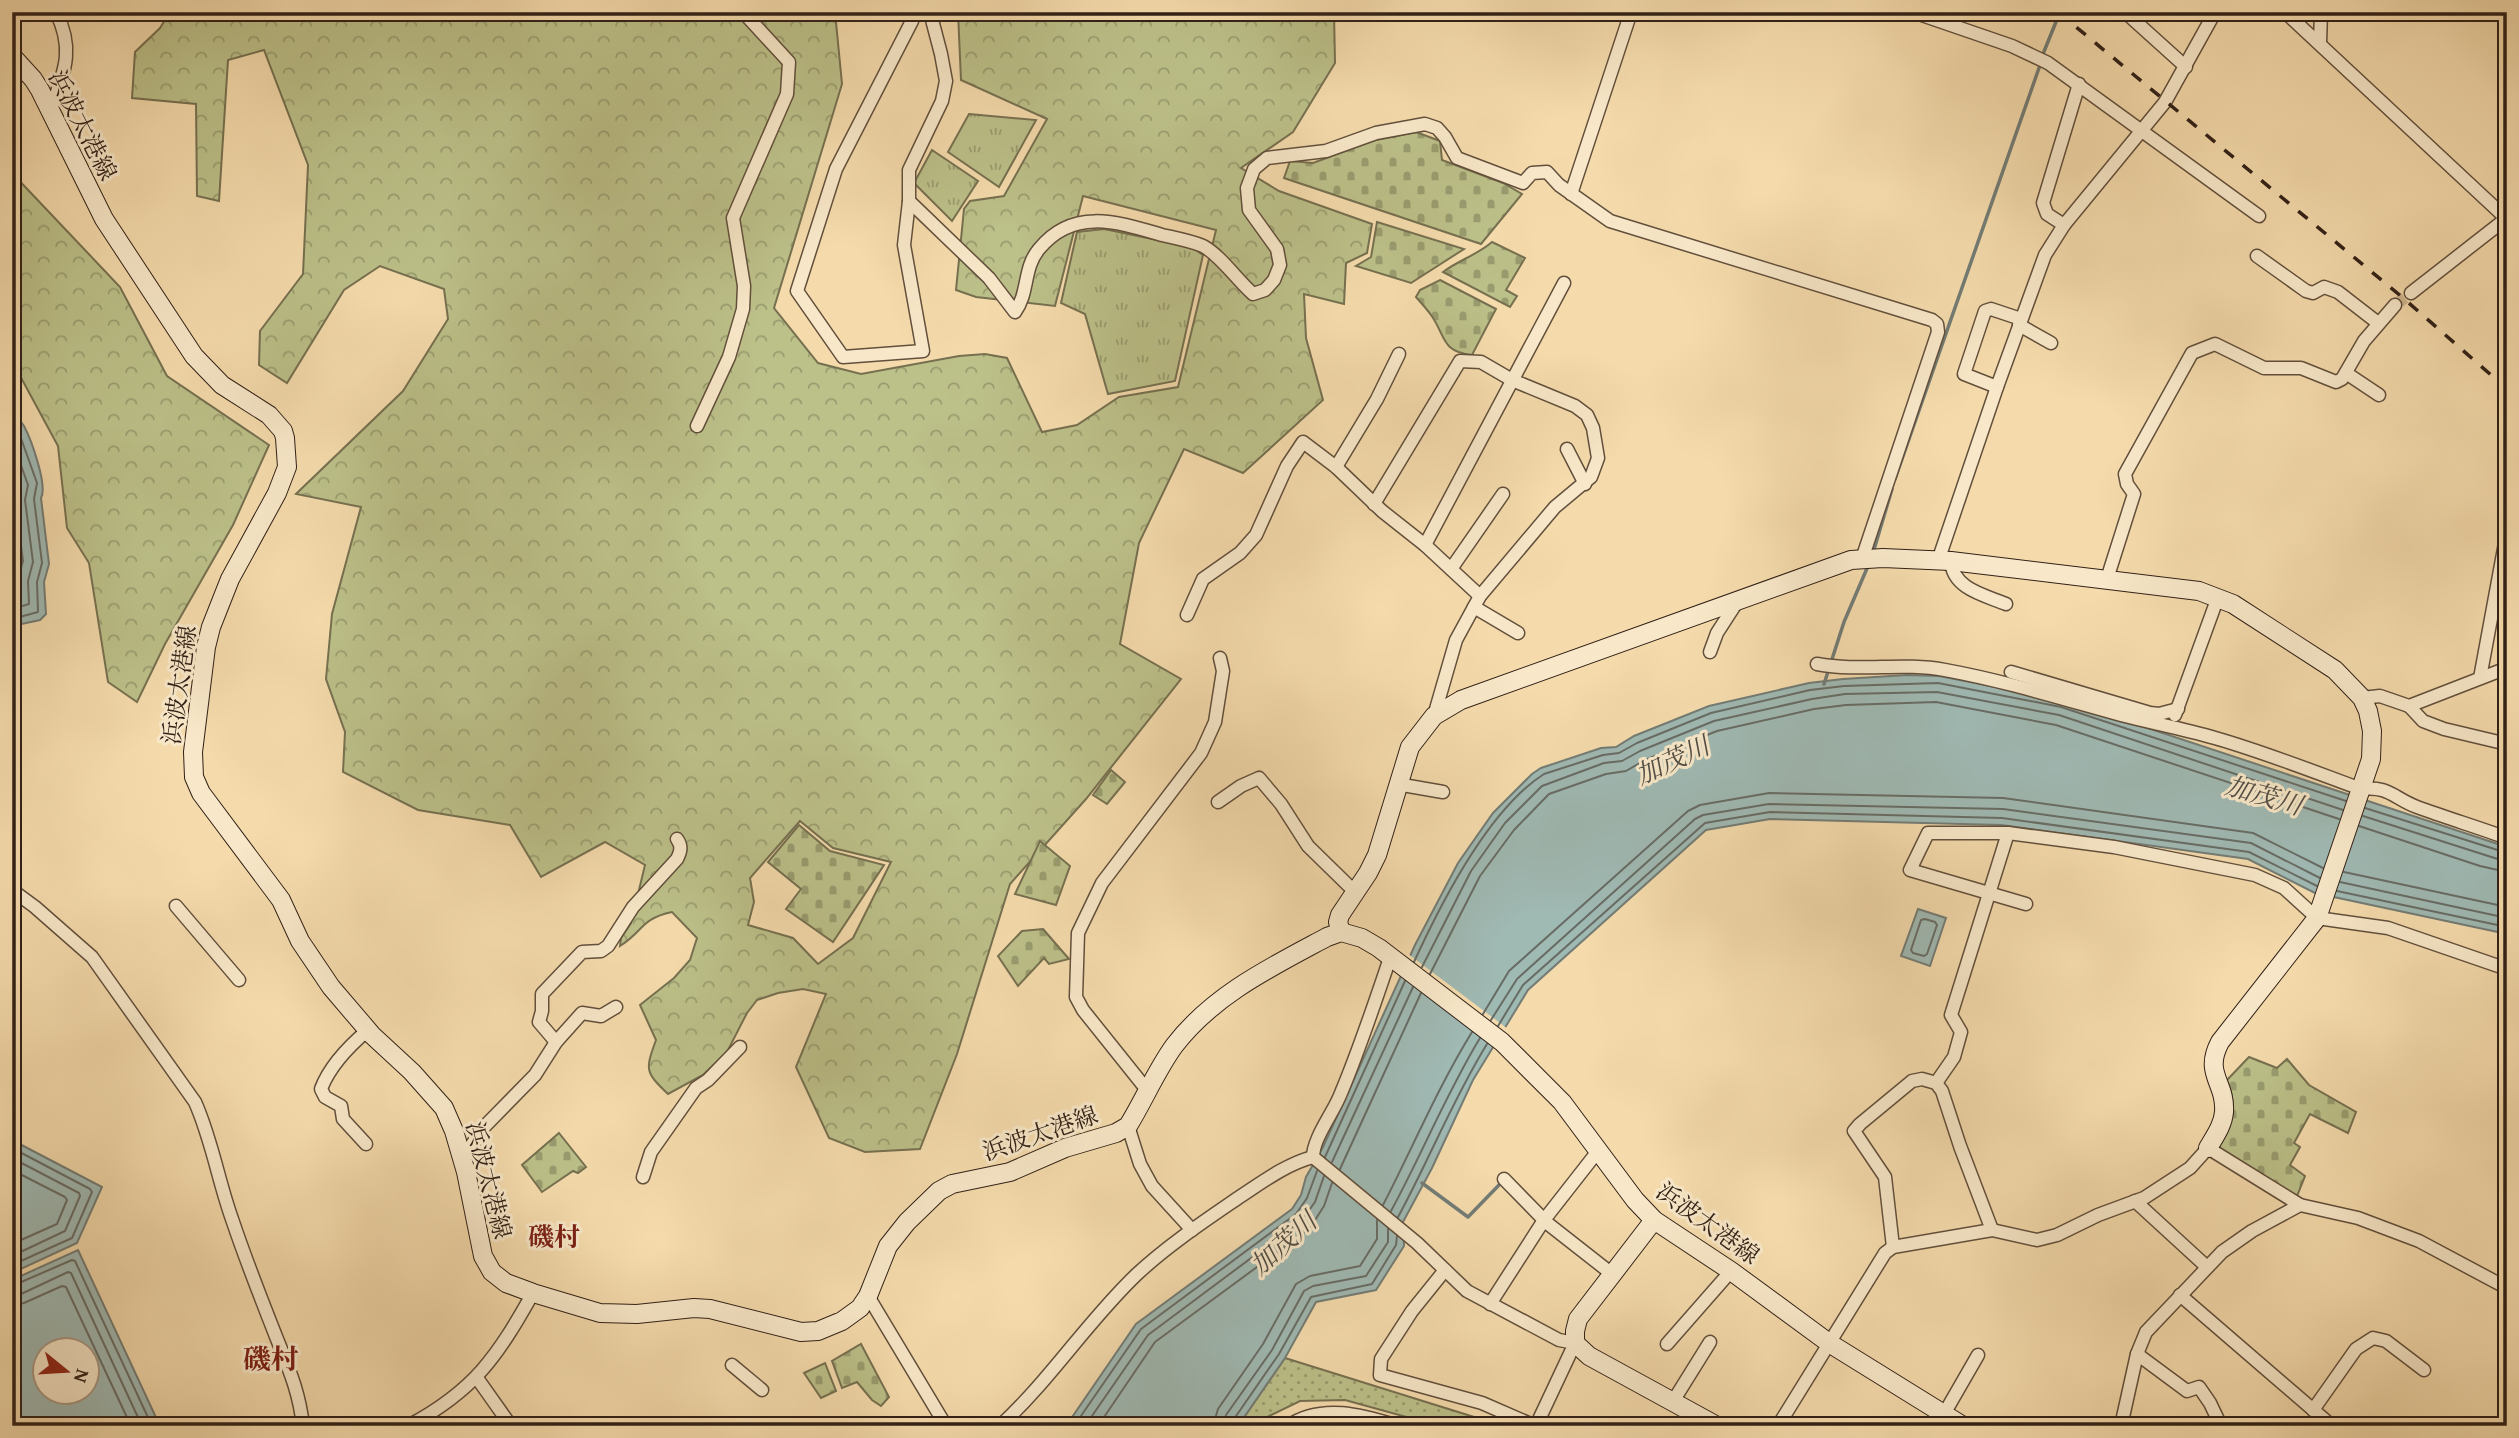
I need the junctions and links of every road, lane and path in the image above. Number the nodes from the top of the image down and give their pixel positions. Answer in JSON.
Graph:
{"nodes":[{"id":1,"x":56,"y":12,"type":"edge"},
{"id":2,"x":743,"y":12,"type":"edge"},
{"id":3,"x":905,"y":12,"type":"edge"},
{"id":4,"x":930,"y":12,"type":"edge"},
{"id":5,"x":1631,"y":12,"type":"edge"},
{"id":6,"x":1913,"y":12,"type":"edge"},
{"id":7,"x":2125,"y":12,"type":"edge"},
{"id":8,"x":2215,"y":12,"type":"edge"},
{"id":9,"x":2285,"y":12,"type":"edge"},
{"id":10,"x":2320,"y":12,"type":"edge"},
{"id":11,"x":2320,"y":43,"type":"junction"},
{"id":12,"x":12,"y":56,"type":"edge"},
{"id":13,"x":2186,"y":66,"type":"junction"},
{"id":14,"x":2079,"y":84,"type":"junction"},
{"id":15,"x":51,"y":109,"type":"junction"},
{"id":16,"x":2142,"y":130,"type":"junction"},
{"id":17,"x":1571,"y":194,"type":"junction"},
{"id":18,"x":909,"y":201,"type":"junction"},
{"id":19,"x":2259,"y":216,"type":"dead end"},
{"id":20,"x":2507,"y":218,"type":"edge"},
{"id":21,"x":2064,"y":225,"type":"junction"},
{"id":22,"x":2258,"y":256,"type":"dead end"},
{"id":23,"x":1564,"y":282,"type":"dead end"},
{"id":24,"x":2411,"y":293,"type":"tunnel mouth"},
{"id":25,"x":2395,"y":305,"type":"tunnel mouth"},
{"id":26,"x":2020,"y":322,"type":"junction"},
{"id":27,"x":2378,"y":323,"type":"junction"},
{"id":28,"x":2051,"y":343,"type":"dead end"},
{"id":29,"x":1399,"y":354,"type":"dead end"},
{"id":30,"x":2346,"y":373,"type":"junction"},
{"id":31,"x":1512,"y":380,"type":"junction"},
{"id":32,"x":1997,"y":387,"type":"junction"},
{"id":33,"x":2379,"y":395,"type":"dead end"},
{"id":34,"x":697,"y":426,"type":"dead end"},
{"id":35,"x":1567,"y":449,"type":"dead end"},
{"id":36,"x":1336,"y":467,"type":"junction"},
{"id":37,"x":1584,"y":484,"type":"junction"},
{"id":38,"x":1503,"y":494,"type":"dead end"},
{"id":39,"x":1374,"y":504,"type":"junction"},
{"id":40,"x":2505,"y":543,"type":"dead end"},
{"id":41,"x":1425,"y":545,"type":"junction"},
{"id":42,"x":1862,"y":559,"type":"junction"},
{"id":43,"x":1945,"y":561,"type":"junction"},
{"id":44,"x":1451,"y":569,"type":"junction"},
{"id":45,"x":2107,"y":579,"type":"junction"},
{"id":46,"x":2218,"y":597,"type":"junction"},
{"id":47,"x":1477,"y":602,"type":"junction"},
{"id":48,"x":1737,"y":602,"type":"junction"},
{"id":49,"x":2006,"y":604,"type":"dead end"},
{"id":50,"x":1187,"y":615,"type":"dead end"},
{"id":51,"x":1518,"y":633,"type":"dead end"},
{"id":52,"x":1710,"y":652,"type":"dead end"},
{"id":53,"x":1220,"y":658,"type":"dead end"},
{"id":54,"x":1817,"y":664,"type":"dead end"},
{"id":55,"x":2507,"y":668,"type":"edge"},
{"id":56,"x":2011,"y":672,"type":"dead end"},
{"id":57,"x":2480,"y":678,"type":"junction"},
{"id":58,"x":2362,"y":698,"type":"junction"},
{"id":59,"x":2410,"y":706,"type":"junction"},
{"id":60,"x":2178,"y":709,"type":"junction"},
{"id":61,"x":1434,"y":716,"type":"junction"},
{"id":62,"x":2171,"y":727,"type":"junction"},
{"id":63,"x":2507,"y":744,"type":"edge"},
{"id":64,"x":1397,"y":784,"type":"junction"},
{"id":65,"x":1443,"y":792,"type":"dead end"},
{"id":66,"x":2360,"y":792,"type":"junction"},
{"id":67,"x":1218,"y":802,"type":"dead end"},
{"id":68,"x":2008,"y":833,"type":"junction"},
{"id":69,"x":2507,"y":838,"type":"edge"},
{"id":70,"x":677,"y":839,"type":"dead end"},
{"id":71,"x":12,"y":890,"type":"edge"},
{"id":72,"x":1354,"y":891,"type":"junction"},
{"id":73,"x":1990,"y":894,"type":"junction"},
{"id":74,"x":2026,"y":904,"type":"dead end"},
{"id":75,"x":176,"y":906,"type":"dead end"},
{"id":76,"x":2319,"y":913,"type":"junction"},
{"id":77,"x":1341,"y":932,"type":"junction"},
{"id":78,"x":1394,"y":958,"type":"junction"},
{"id":79,"x":2507,"y":969,"type":"edge"},
{"id":80,"x":239,"y":980,"type":"dead end"},
{"id":81,"x":616,"y":1007,"type":"dead end"},
{"id":82,"x":368,"y":1030,"type":"junction"},
{"id":83,"x":556,"y":1042,"type":"junction"},
{"id":84,"x":740,"y":1047,"type":"dead end"},
{"id":85,"x":1936,"y":1083,"type":"junction"},
{"id":86,"x":1147,"y":1090,"type":"junction"},
{"id":87,"x":1128,"y":1126,"type":"junction"},
{"id":88,"x":366,"y":1144,"type":"dead end"},
{"id":89,"x":2208,"y":1147,"type":"junction"},
{"id":90,"x":1598,"y":1151,"type":"junction"},
{"id":91,"x":1314,"y":1158,"type":"junction"},
{"id":92,"x":462,"y":1159,"type":"junction"},
{"id":93,"x":642,"y":1177,"type":"dead end"},
{"id":94,"x":1504,"y":1179,"type":"dead end"},
{"id":95,"x":2135,"y":1201,"type":"junction"},
{"id":96,"x":2300,"y":1205,"type":"junction"},
{"id":97,"x":1544,"y":1220,"type":"junction"},
{"id":98,"x":1654,"y":1220,"type":"junction"},
{"id":99,"x":1192,"y":1230,"type":"junction"},
{"id":100,"x":1992,"y":1230,"type":"junction"},
{"id":101,"x":1893,"y":1247,"type":"junction"},
{"id":102,"x":2207,"y":1267,"type":"junction"},
{"id":103,"x":1445,"y":1270,"type":"junction"},
{"id":104,"x":1731,"y":1270,"type":"junction"},
{"id":105,"x":1612,"y":1274,"type":"junction"},
{"id":106,"x":2507,"y":1287,"type":"edge"},
{"id":107,"x":534,"y":1293,"type":"junction"},
{"id":108,"x":2180,"y":1295,"type":"junction"},
{"id":109,"x":868,"y":1296,"type":"junction"},
{"id":110,"x":1490,"y":1304,"type":"junction"},
{"id":111,"x":1710,"y":1342,"type":"dead end"},
{"id":112,"x":1575,"y":1343,"type":"junction"},
{"id":113,"x":1829,"y":1343,"type":"junction"},
{"id":114,"x":1667,"y":1344,"type":"dead end"},
{"id":115,"x":2137,"y":1354,"type":"junction"},
{"id":116,"x":1978,"y":1355,"type":"dead end"},
{"id":117,"x":732,"y":1365,"type":"dead end"},
{"id":118,"x":2424,"y":1370,"type":"dead end"},
{"id":119,"x":477,"y":1378,"type":"junction"},
{"id":120,"x":762,"y":1390,"type":"dead end"},
{"id":121,"x":1672,"y":1402,"type":"junction"},
{"id":122,"x":2314,"y":1410,"type":"junction"},
{"id":123,"x":1944,"y":1415,"type":"junction"},
{"id":124,"x":303,"y":1426,"type":"edge"},
{"id":125,"x":408,"y":1426,"type":"edge"},
{"id":126,"x":511,"y":1426,"type":"edge"},
{"id":127,"x":946,"y":1426,"type":"edge"},
{"id":128,"x":1000,"y":1426,"type":"edge"},
{"id":129,"x":1288,"y":1426,"type":"edge"},
{"id":130,"x":1398,"y":1426,"type":"edge"},
{"id":131,"x":1535,"y":1426,"type":"edge"},
{"id":132,"x":1717,"y":1426,"type":"edge"},
{"id":133,"x":1778,"y":1426,"type":"edge"},
{"id":134,"x":1964,"y":1426,"type":"edge"},
{"id":135,"x":2121,"y":1426,"type":"edge"},
{"id":136,"x":2221,"y":1426,"type":"edge"},
{"id":137,"x":2332,"y":1426,"type":"edge"}],
"edges":[{"from":1,"to":15,"type":"street"},
{"from":2,"to":34,"type":"street"},
{"from":3,"to":18,"type":"street"},
{"from":4,"to":18,"type":"street"},
{"from":5,"to":17,"type":"street"},
{"from":6,"to":14,"type":"street"},
{"from":7,"to":13,"type":"street"},
{"from":8,"to":13,"type":"street"},
{"from":9,"to":11,"type":"street"},
{"from":10,"to":11,"type":"street"},
{"from":11,"to":20,"type":"street"},
{"from":12,"to":15,"type":"main road","name":"浜波太港線"},
{"from":13,"to":16,"type":"street"},
{"from":14,"to":16,"type":"street"},
{"from":14,"to":21,"type":"street"},
{"from":15,"to":82,"type":"main road","name":"浜波太港線"},
{"from":16,"to":19,"type":"street"},
{"from":16,"to":21,"type":"street"},
{"from":17,"to":18,"type":"street"},
{"from":17,"to":42,"type":"street"},
{"from":20,"to":24,"type":"street"},
{"from":21,"to":26,"type":"street"},
{"from":22,"to":27,"type":"street"},
{"from":23,"to":31,"type":"street"},
{"from":25,"to":27,"type":"street"},
{"from":26,"to":28,"type":"street"},
{"from":26,"to":32,"type":"street"},
{"from":26,"to":32,"type":"street"},
{"from":27,"to":30,"type":"street"},
{"from":29,"to":36,"type":"street"},
{"from":30,"to":33,"type":"street"},
{"from":30,"to":45,"type":"street"},
{"from":31,"to":37,"type":"street"},
{"from":31,"to":39,"type":"street"},
{"from":31,"to":41,"type":"street"},
{"from":32,"to":43,"type":"street"},
{"from":35,"to":37,"type":"street"},
{"from":36,"to":39,"type":"street"},
{"from":36,"to":50,"type":"street"},
{"from":37,"to":47,"type":"street"},
{"from":38,"to":44,"type":"street"},
{"from":39,"to":41,"type":"street"},
{"from":40,"to":57,"type":"street"},
{"from":41,"to":44,"type":"street"},
{"from":42,"to":43,"type":"main road"},
{"from":42,"to":48,"type":"main road"},
{"from":43,"to":45,"type":"main road"},
{"from":43,"to":49,"type":"street"},
{"from":44,"to":47,"type":"street"},
{"from":45,"to":46,"type":"main road"},
{"from":46,"to":58,"type":"main road"},
{"from":46,"to":60,"type":"street"},
{"from":47,"to":51,"type":"street"},
{"from":47,"to":61,"type":"street"},
{"from":48,"to":52,"type":"street"},
{"from":48,"to":61,"type":"main road"},
{"from":53,"to":86,"type":"street"},
{"from":54,"to":62,"type":"street"},
{"from":55,"to":57,"type":"street"},
{"from":56,"to":60,"type":"street"},
{"from":57,"to":59,"type":"street"},
{"from":58,"to":59,"type":"street"},
{"from":58,"to":66,"type":"main road"},
{"from":59,"to":63,"type":"street"},
{"from":60,"to":62,"type":"street"},
{"from":61,"to":64,"type":"main road"},
{"from":62,"to":66,"type":"street"},
{"from":64,"to":65,"type":"street"},
{"from":64,"to":72,"type":"main road"},
{"from":66,"to":69,"type":"street"},
{"from":66,"to":76,"type":"main road"},
{"from":67,"to":72,"type":"street"},
{"from":68,"to":73,"type":"street"},
{"from":68,"to":73,"type":"street"},
{"from":68,"to":76,"type":"street"},
{"from":70,"to":83,"type":"street"},
{"from":71,"to":124,"type":"street"},
{"from":72,"to":77,"type":"main road"},
{"from":73,"to":74,"type":"street"},
{"from":73,"to":85,"type":"street"},
{"from":75,"to":80,"type":"street"},
{"from":76,"to":79,"type":"street"},
{"from":76,"to":89,"type":"main road"},
{"from":77,"to":78,"type":"main road","name":"浜波太港線"},
{"from":77,"to":86,"type":"main road","name":"浜波太港線"},
{"from":78,"to":90,"type":"main road","name":"浜波太港線"},
{"from":78,"to":91,"type":"street"},
{"from":81,"to":83,"type":"street"},
{"from":82,"to":88,"type":"street"},
{"from":82,"to":92,"type":"main road","name":"浜波太港線"},
{"from":83,"to":92,"type":"street"},
{"from":84,"to":93,"type":"street"},
{"from":85,"to":100,"type":"street"},
{"from":85,"to":101,"type":"street"},
{"from":86,"to":87,"type":"main road","name":"浜波太港線"},
{"from":87,"to":99,"type":"street"},
{"from":87,"to":109,"type":"main road","name":"浜波太港線"},
{"from":89,"to":95,"type":"street"},
{"from":89,"to":96,"type":"street"},
{"from":90,"to":97,"type":"street"},
{"from":90,"to":98,"type":"main road","name":"浜波太港線"},
{"from":91,"to":99,"type":"street"},
{"from":91,"to":103,"type":"street"},
{"from":92,"to":107,"type":"main road","name":"浜波太港線"},
{"from":94,"to":97,"type":"street"},
{"from":95,"to":100,"type":"street"},
{"from":95,"to":102,"type":"street"},
{"from":96,"to":102,"type":"street"},
{"from":96,"to":106,"type":"street"},
{"from":97,"to":105,"type":"street"},
{"from":97,"to":110,"type":"street"},
{"from":98,"to":104,"type":"main road","name":"浜波太港線"},
{"from":98,"to":105,"type":"main road"},
{"from":99,"to":128,"type":"street"},
{"from":100,"to":101,"type":"street"},
{"from":101,"to":113,"type":"street"},
{"from":102,"to":108,"type":"street"},
{"from":103,"to":110,"type":"street"},
{"from":103,"to":131,"type":"street"},
{"from":104,"to":113,"type":"main road","name":"浜波太港線"},
{"from":104,"to":114,"type":"street"},
{"from":105,"to":112,"type":"main road"},
{"from":107,"to":109,"type":"main road","name":"浜波太港線"},
{"from":107,"to":119,"type":"street"},
{"from":108,"to":115,"type":"street"},
{"from":108,"to":122,"type":"street"},
{"from":109,"to":127,"type":"street"},
{"from":110,"to":112,"type":"street"},
{"from":111,"to":121,"type":"street"},
{"from":112,"to":121,"type":"main road"},
{"from":112,"to":131,"type":"street"},
{"from":113,"to":123,"type":"main road","name":"浜波太港線"},
{"from":113,"to":133,"type":"street"},
{"from":115,"to":135,"type":"street"},
{"from":115,"to":136,"type":"street"},
{"from":116,"to":123,"type":"street"},
{"from":117,"to":120,"type":"street"},
{"from":118,"to":122,"type":"street"},
{"from":119,"to":125,"type":"street"},
{"from":119,"to":126,"type":"street"},
{"from":121,"to":132,"type":"main road"},
{"from":122,"to":137,"type":"street"},
{"from":123,"to":134,"type":"main road","name":"浜波太港線"},
{"from":129,"to":130,"type":"street"}]}
